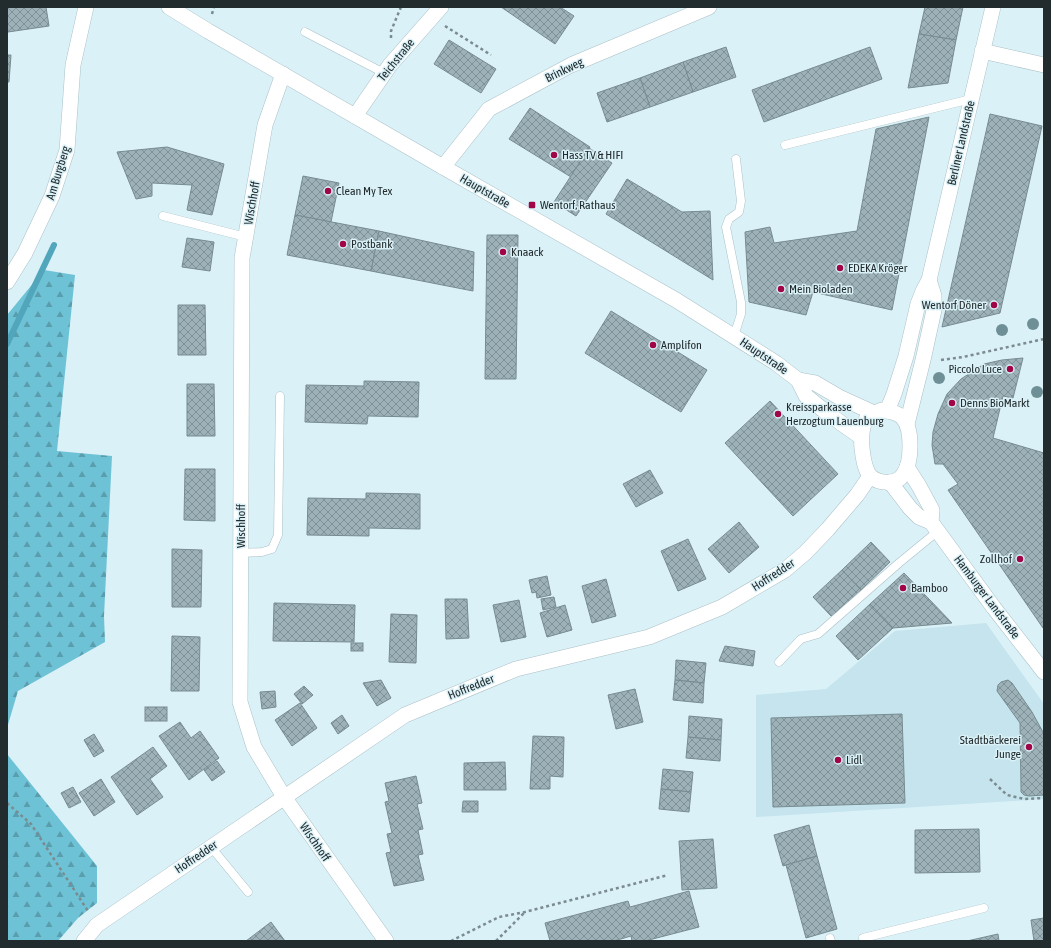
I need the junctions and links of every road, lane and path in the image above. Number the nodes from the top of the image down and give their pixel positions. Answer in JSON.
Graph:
{"nodes":[{"id":1,"x":86,"y":7,"type":"edge"},
{"id":2,"x":169,"y":7,"type":"edge"},
{"id":3,"x":709,"y":7,"type":"edge"},
{"id":4,"x":992,"y":7,"type":"edge"},
{"id":5,"x":436,"y":12,"type":"edge"},
{"id":6,"x":305,"y":32,"type":"dead end"},
{"id":7,"x":982,"y":51,"type":"junction"},
{"id":8,"x":491,"y":55,"type":"dead end"},
{"id":9,"x":1044,"y":65,"type":"edge"},
{"id":10,"x":283,"y":74,"type":"junction"},
{"id":11,"x":384,"y":74,"type":"junction"},
{"id":12,"x":971,"y":99,"type":"junction"},
{"id":13,"x":355,"y":116,"type":"junction"},
{"id":14,"x":784,"y":145,"type":"dead end"},
{"id":15,"x":736,"y":159,"type":"dead end"},
{"id":16,"x":443,"y":167,"type":"junction"},
{"id":17,"x":163,"y":216,"type":"dead end"},
{"id":18,"x":246,"y":237,"type":"junction"},
{"id":19,"x":930,"y":280,"type":"junction"},
{"id":20,"x":7,"y":282,"type":"edge"},
{"id":21,"x":734,"y":336,"type":"junction"},
{"id":22,"x":1044,"y":339,"type":"edge"},
{"id":23,"x":923,"y":360,"type":"junction"},
{"id":24,"x":798,"y":380,"type":"junction"},
{"id":25,"x":280,"y":396,"type":"dead end"},
{"id":26,"x":880,"y":412,"type":"junction"},
{"id":27,"x":906,"y":424,"type":"junction"},
{"id":28,"x":861,"y":437,"type":"junction"},
{"id":29,"x":907,"y":467,"type":"junction"},
{"id":30,"x":870,"y":476,"type":"junction"},
{"id":31,"x":890,"y":482,"type":"junction"},
{"id":32,"x":935,"y":526,"type":"junction"},
{"id":33,"x":241,"y":553,"type":"junction"},
{"id":34,"x":779,"y":662,"type":"dead end"},
{"id":35,"x":1044,"y":672,"type":"edge"},
{"id":36,"x":990,"y":779,"type":"dead end"},
{"id":37,"x":284,"y":798,"type":"junction"},
{"id":38,"x":1044,"y":798,"type":"edge"},
{"id":39,"x":7,"y":803,"type":"edge"},
{"id":40,"x":211,"y":847,"type":"junction"},
{"id":41,"x":668,"y":876,"type":"dead end"},
{"id":42,"x":248,"y":892,"type":"dead end"},
{"id":43,"x":984,"y":908,"type":"dead end"},
{"id":44,"x":525,"y":912,"type":"junction"},
{"id":45,"x":97,"y":925,"type":"junction"},
{"id":46,"x":84,"y":941,"type":"edge"},
{"id":47,"x":386,"y":941,"type":"edge"},
{"id":48,"x":451,"y":941,"type":"edge"},
{"id":49,"x":496,"y":941,"type":"edge"},
{"id":50,"x":864,"y":941,"type":"edge"}],
"edges":[{"from":1,"to":20,"type":"street","name":"Am Burgberg"},
{"from":2,"to":10,"type":"street","name":"Hauptstraße"},
{"from":3,"to":16,"type":"street","name":"Brinkweg"},
{"from":4,"to":7,"type":"street","name":"Berliner Landstraße"},
{"from":5,"to":8,"type":"path"},
{"from":5,"to":11,"type":"street","name":"Teichstraße"},
{"from":6,"to":11,"type":"lane"},
{"from":7,"to":9,"type":"street"},
{"from":7,"to":12,"type":"street","name":"Berliner Landstraße"},
{"from":10,"to":13,"type":"street","name":"Hauptstraße"},
{"from":10,"to":18,"type":"street","name":"Wischhoff"},
{"from":11,"to":13,"type":"street","name":"Teichstraße"},
{"from":12,"to":14,"type":"lane"},
{"from":12,"to":19,"type":"street","name":"Berliner Landstraße"},
{"from":13,"to":16,"type":"street","name":"Hauptstraße"},
{"from":15,"to":21,"type":"lane"},
{"from":16,"to":21,"type":"street","name":"Hauptstraße"},
{"from":17,"to":18,"type":"lane"},
{"from":18,"to":33,"type":"street","name":"Wischhoff"},
{"from":19,"to":23,"type":"street","name":"Berliner Landstraße"},
{"from":19,"to":26,"type":"street","name":"Berliner Landstraße"},
{"from":21,"to":24,"type":"street","name":"Hauptstraße"},
{"from":22,"to":23,"type":"path"},
{"from":23,"to":27,"type":"street","name":"Berliner Landstraße"},
{"from":24,"to":26,"type":"street","name":"Hauptstraße"},
{"from":24,"to":28,"type":"street","name":"Hauptstraße"},
{"from":25,"to":33,"type":"lane"},
{"from":26,"to":27,"type":"street"},
{"from":26,"to":28,"type":"street"},
{"from":27,"to":29,"type":"street"},
{"from":28,"to":30,"type":"street"},
{"from":29,"to":31,"type":"street"},
{"from":29,"to":32,"type":"street","name":"Hamburger Landstraße"},
{"from":30,"to":31,"type":"street"},
{"from":30,"to":37,"type":"street","name":"Hoffredder"},
{"from":31,"to":32,"type":"street","name":"Hamburger Landstraße"},
{"from":32,"to":34,"type":"lane"},
{"from":32,"to":35,"type":"street","name":"Hamburger Landstraße"},
{"from":33,"to":37,"type":"street","name":"Wischhoff"},
{"from":36,"to":38,"type":"path"},
{"from":37,"to":40,"type":"street","name":"Hoffredder"},
{"from":37,"to":47,"type":"street","name":"Wischhoff"},
{"from":39,"to":45,"type":"path"},
{"from":40,"to":42,"type":"lane"},
{"from":40,"to":45,"type":"street","name":"Hoffredder"},
{"from":41,"to":44,"type":"path"},
{"from":43,"to":50,"type":"lane"},
{"from":44,"to":48,"type":"path"},
{"from":44,"to":49,"type":"path"},
{"from":45,"to":46,"type":"street","name":"Hoffredder"}]}
